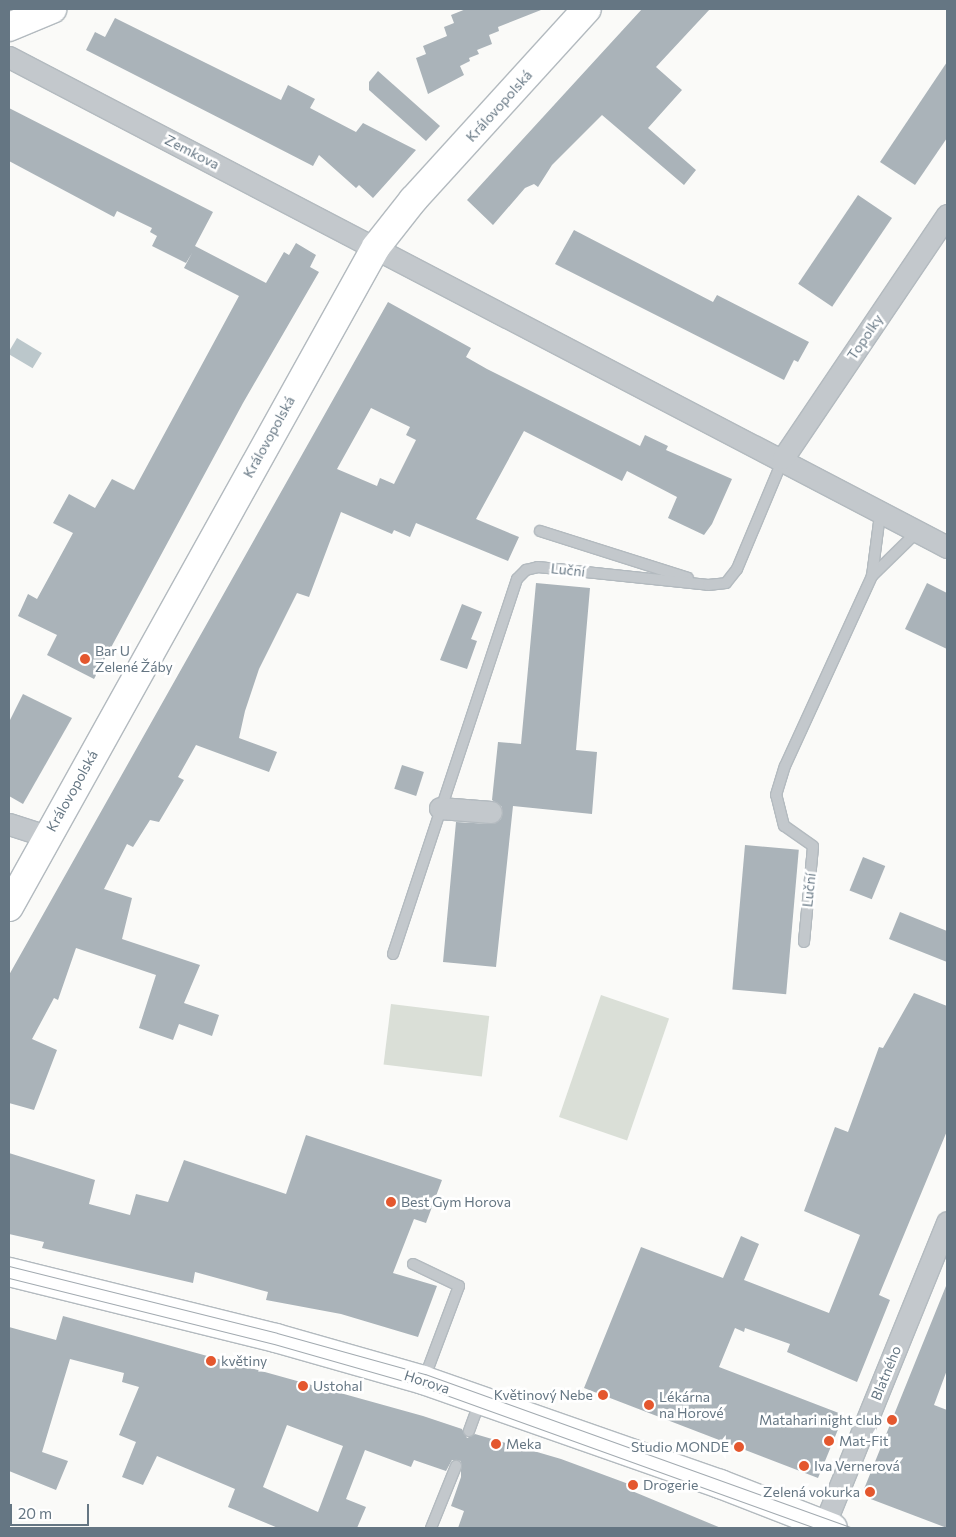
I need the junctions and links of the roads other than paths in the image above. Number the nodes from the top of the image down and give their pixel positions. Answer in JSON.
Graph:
{"nodes":[{"id":1,"x":52,"y":9,"type":"edge"},
{"id":2,"x":587,"y":9,"type":"edge"},
{"id":3,"x":9,"y":26,"type":"edge"},
{"id":4,"x":9,"y":57,"type":"edge"},
{"id":5,"x":947,"y":215,"type":"edge"},
{"id":6,"x":376,"y":247,"type":"junction"},
{"id":7,"x":783,"y":458,"type":"junction"},
{"id":8,"x":880,"y":514,"type":"junction"},
{"id":9,"x":540,"y":531,"type":"dead end"},
{"id":10,"x":917,"y":532,"type":"junction"},
{"id":11,"x":947,"y":547,"type":"edge"},
{"id":12,"x":872,"y":576,"type":"junction"},
{"id":13,"x":708,"y":585,"type":"junction"},
{"id":14,"x":440,"y":808,"type":"junction"},
{"id":15,"x":491,"y":812,"type":"dead end"},
{"id":16,"x":9,"y":824,"type":"edge"},
{"id":17,"x":47,"y":836,"type":"junction"},
{"id":18,"x":9,"y":906,"type":"edge"},
{"id":19,"x":804,"y":942,"type":"dead end"},
{"id":20,"x":393,"y":954,"type":"dead end"},
{"id":21,"x":947,"y":1222,"type":"edge"},
{"id":22,"x":414,"y":1264,"type":"dead end"},
{"id":23,"x":9,"y":1272,"type":"edge"},
{"id":24,"x":423,"y":1380,"type":"junction"},
{"id":25,"x":480,"y":1400,"type":"junction"},
{"id":26,"x":469,"y":1432,"type":"dead end"},
{"id":27,"x":456,"y":1466,"type":"dead end"},
{"id":28,"x":827,"y":1527,"type":"edge"},
{"id":29,"x":431,"y":1528,"type":"edge"}],
"edges":[{"from":1,"to":3,"type":"street"},
{"from":2,"to":6,"type":"street","name":"Královopolská"},
{"from":4,"to":6,"type":"street","name":"Zemkova"},
{"from":5,"to":7,"type":"street","name":"Topolky"},
{"from":6,"to":7,"type":"street"},
{"from":6,"to":17,"type":"street","name":"Královopolská"},
{"from":7,"to":8,"type":"street"},
{"from":7,"to":13,"type":"lane","name":"Luční"},
{"from":8,"to":10,"type":"street"},
{"from":8,"to":12,"type":"lane","name":"Luční"},
{"from":9,"to":13,"type":"lane"},
{"from":10,"to":11,"type":"street"},
{"from":10,"to":12,"type":"lane","name":"Luční"},
{"from":12,"to":19,"type":"lane","name":"Luční"},
{"from":13,"to":14,"type":"lane","name":"Luční"},
{"from":14,"to":15,"type":"street"},
{"from":14,"to":20,"type":"lane","name":"Luční"},
{"from":16,"to":17,"type":"street"},
{"from":17,"to":18,"type":"street","name":"Královopolská"},
{"from":21,"to":28,"type":"street","name":"Blatného"},
{"from":22,"to":24,"type":"lane"},
{"from":23,"to":24,"type":"street","name":"Horova"},
{"from":24,"to":25,"type":"street","name":"Horova"},
{"from":25,"to":26,"type":"lane"},
{"from":25,"to":28,"type":"street","name":"Horova"},
{"from":27,"to":29,"type":"lane"}]}
